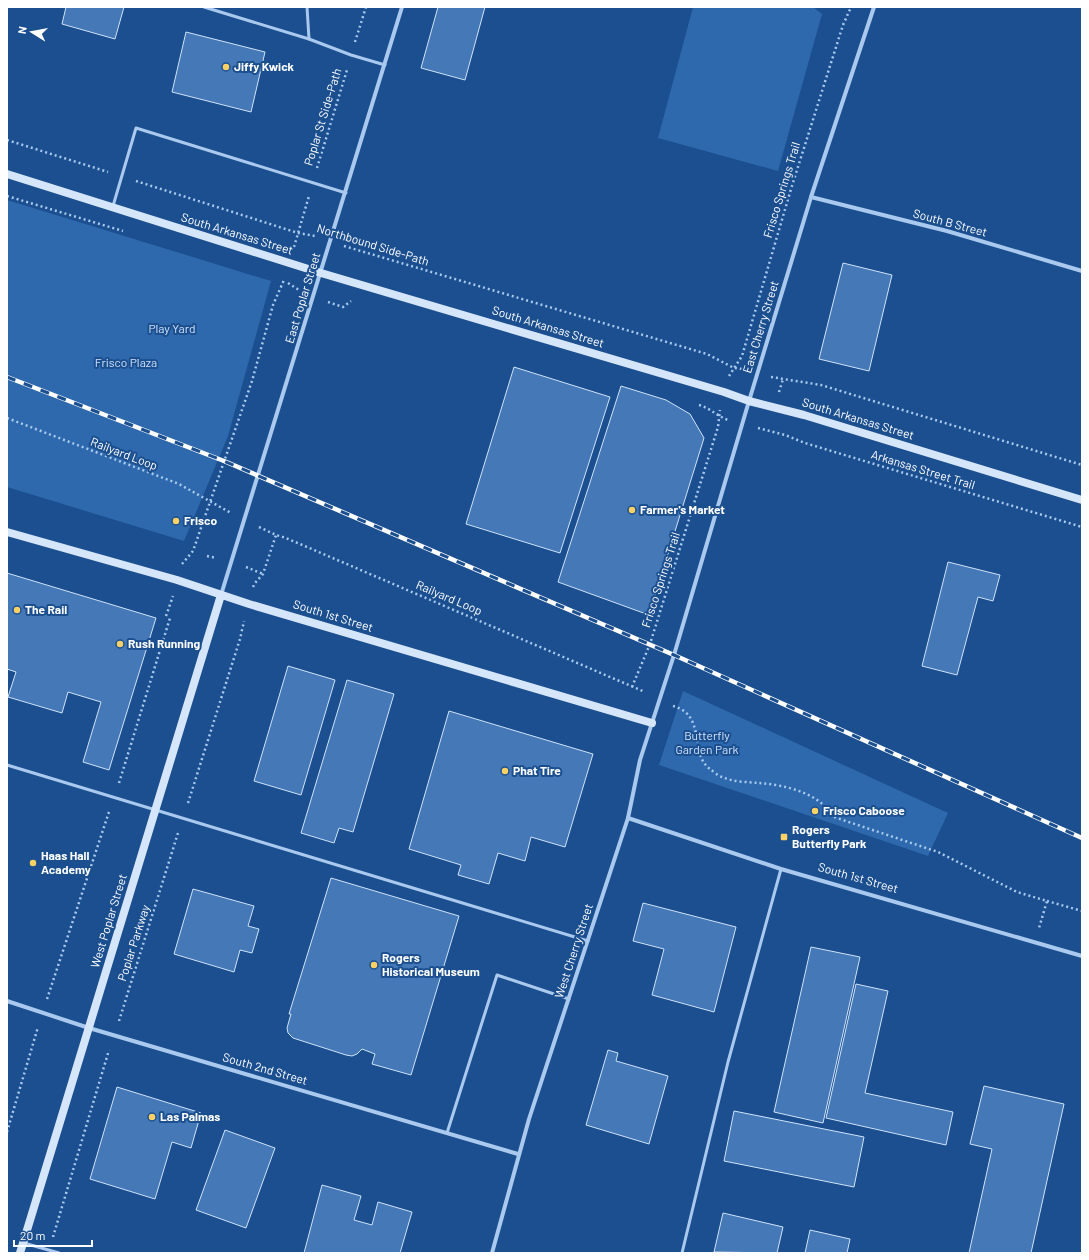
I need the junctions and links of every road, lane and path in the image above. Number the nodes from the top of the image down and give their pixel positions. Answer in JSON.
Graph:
{"nodes":[{"id":1,"x":204,"y":7,"type":"edge"},
{"id":2,"x":307,"y":7,"type":"edge"},
{"id":3,"x":366,"y":7,"type":"edge"},
{"id":4,"x":402,"y":7,"type":"edge"},
{"id":5,"x":852,"y":7,"type":"edge"},
{"id":6,"x":874,"y":7,"type":"edge"},
{"id":7,"x":309,"y":39,"type":"junction"},
{"id":8,"x":351,"y":55,"type":"junction"},
{"id":9,"x":385,"y":65,"type":"junction"},
{"id":10,"x":7,"y":140,"type":"edge"},
{"id":11,"x":7,"y":174,"type":"edge"},
{"id":12,"x":121,"y":176,"type":"junction"},
{"id":13,"x":313,"y":182,"type":"junction"},
{"id":14,"x":346,"y":193,"type":"junction"},
{"id":15,"x":811,"y":197,"type":"junction"},
{"id":16,"x":112,"y":207,"type":"junction"},
{"id":17,"x":298,"y":232,"type":"junction"},
{"id":18,"x":331,"y":240,"type":"junction"},
{"id":19,"x":1082,"y":271,"type":"edge"},
{"id":20,"x":321,"y":272,"type":"junction"},
{"id":21,"x":300,"y":290,"type":"dead end"},
{"id":22,"x":734,"y":368,"type":"junction"},
{"id":23,"x":744,"y":369,"type":"dead end"},
{"id":24,"x":728,"y":376,"type":"dead end"},
{"id":25,"x":775,"y":378,"type":"dead end"},
{"id":26,"x":783,"y":380,"type":"junction"},
{"id":27,"x":780,"y":390,"type":"dead end"},
{"id":28,"x":749,"y":401,"type":"junction"},
{"id":29,"x":720,"y":408,"type":"dead end"},
{"id":30,"x":719,"y":415,"type":"junction"},
{"id":31,"x":7,"y":418,"type":"edge"},
{"id":32,"x":726,"y":419,"type":"dead end"},
{"id":33,"x":770,"y":427,"type":"dead end"},
{"id":34,"x":760,"y":428,"type":"dead end"},
{"id":35,"x":769,"y":431,"type":"junction"},
{"id":36,"x":1082,"y":465,"type":"edge"},
{"id":37,"x":1082,"y":500,"type":"edge"},
{"id":38,"x":210,"y":502,"type":"junction"},
{"id":39,"x":232,"y":513,"type":"dead end"},
{"id":40,"x":259,"y":527,"type":"dead end"},
{"id":41,"x":1082,"y":527,"type":"edge"},
{"id":42,"x":7,"y":532,"type":"edge"},
{"id":43,"x":276,"y":535,"type":"junction"},
{"id":44,"x":182,"y":564,"type":"dead end"},
{"id":45,"x":248,"y":567,"type":"dead end"},
{"id":46,"x":263,"y":574,"type":"junction"},
{"id":47,"x":255,"y":583,"type":"dead end"},
{"id":48,"x":173,"y":595,"type":"dead end"},
{"id":49,"x":221,"y":595,"type":"junction"},
{"id":50,"x":166,"y":616,"type":"dead end"},
{"id":51,"x":245,"y":619,"type":"dead end"},
{"id":52,"x":674,"y":655,"type":"joint"},
{"id":53,"x":632,"y":687,"type":"joint"},
{"id":54,"x":685,"y":711,"type":"dead end"},
{"id":55,"x":652,"y":724,"type":"junction"},
{"id":56,"x":7,"y":765,"type":"edge"},
{"id":57,"x":156,"y":811,"type":"junction"},
{"id":58,"x":183,"y":818,"type":"junction"},
{"id":59,"x":628,"y":818,"type":"junction"},
{"id":60,"x":781,"y":869,"type":"junction"},
{"id":61,"x":1047,"y":901,"type":"junction"},
{"id":62,"x":1082,"y":911,"type":"edge"},
{"id":63,"x":588,"y":941,"type":"junction"},
{"id":64,"x":1035,"y":942,"type":"junction"},
{"id":65,"x":1082,"y":956,"type":"edge"},
{"id":66,"x":569,"y":999,"type":"junction"},
{"id":67,"x":7,"y":1001,"type":"edge"},
{"id":68,"x":89,"y":1028,"type":"junction"},
{"id":69,"x":114,"y":1035,"type":"junction"},
{"id":70,"x":30,"y":1053,"type":"dead end"},
{"id":71,"x":7,"y":1132,"type":"edge"},
{"id":72,"x":447,"y":1133,"type":"junction"},
{"id":73,"x":518,"y":1154,"type":"junction"},
{"id":74,"x":23,"y":1243,"type":"junction"},
{"id":75,"x":49,"y":1250,"type":"junction"},
{"id":76,"x":20,"y":1253,"type":"edge"},
{"id":77,"x":58,"y":1253,"type":"edge"},
{"id":78,"x":492,"y":1253,"type":"edge"},
{"id":79,"x":682,"y":1253,"type":"edge"}],
"edges":[{"from":1,"to":7,"type":"lane"},
{"from":2,"to":7,"type":"lane"},
{"from":3,"to":8,"type":"path","name":"Poplar St Side-Path"},
{"from":4,"to":9,"type":"street","name":"East Poplar Street"},
{"from":5,"to":22,"type":"path","name":"Frisco Springs Trail"},
{"from":6,"to":15,"type":"street","name":"East Cherry Street"},
{"from":7,"to":8,"type":"lane"},
{"from":8,"to":9,"type":"lane"},
{"from":8,"to":13,"type":"path","name":"Poplar St Side-Path"},
{"from":9,"to":14,"type":"street","name":"East Poplar Street"},
{"from":10,"to":12,"type":"path","name":"Northbound Side-Path"},
{"from":11,"to":16,"type":"street","name":"South Arkansas Street"},
{"from":12,"to":13,"type":"lane"},
{"from":12,"to":16,"type":"lane"},
{"from":12,"to":17,"type":"path","name":"Northbound Side-Path"},
{"from":13,"to":14,"type":"lane"},
{"from":13,"to":17,"type":"path","name":"Poplar St Side-Path"},
{"from":14,"to":18,"type":"street","name":"East Poplar Street"},
{"from":15,"to":19,"type":"street","name":"South B Street"},
{"from":15,"to":28,"type":"street","name":"East Cherry Street"},
{"from":16,"to":20,"type":"street","name":"South Arkansas Street"},
{"from":17,"to":18,"type":"path","name":"Northbound Side-Path"},
{"from":18,"to":20,"type":"street","name":"East Poplar Street"},
{"from":18,"to":22,"type":"path","name":"Northbound Side-Path"},
{"from":20,"to":28,"type":"street","name":"South Arkansas Street"},
{"from":20,"to":49,"type":"street","name":"East Poplar Street"},
{"from":21,"to":38,"type":"path"},
{"from":22,"to":23,"type":"path"},
{"from":22,"to":24,"type":"path","name":"Frisco Springs Trail"},
{"from":25,"to":26,"type":"path"},
{"from":26,"to":27,"type":"path"},
{"from":26,"to":36,"type":"path"},
{"from":28,"to":37,"type":"street","name":"South Arkansas Street"},
{"from":28,"to":52,"type":"street","name":"East Cherry Street"},
{"from":29,"to":30,"type":"path","name":"Frisco Springs Trail"},
{"from":30,"to":32,"type":"path"},
{"from":30,"to":53,"type":"path","name":"Frisco Springs Trail"},
{"from":31,"to":38,"type":"path","name":"Railyard Loop"},
{"from":33,"to":35,"type":"path"},
{"from":34,"to":35,"type":"path","name":"Arkansas Street Trail"},
{"from":35,"to":41,"type":"path","name":"Arkansas Street Trail"},
{"from":38,"to":39,"type":"path","name":"Railyard Loop"},
{"from":38,"to":44,"type":"path"},
{"from":40,"to":43,"type":"path","name":"Railyard Loop"},
{"from":42,"to":49,"type":"street","name":"South 1st Street"},
{"from":43,"to":46,"type":"path"},
{"from":43,"to":53,"type":"path","name":"Railyard Loop"},
{"from":45,"to":46,"type":"path"},
{"from":46,"to":47,"type":"path"},
{"from":48,"to":50,"type":"path"},
{"from":49,"to":55,"type":"street","name":"South 1st Street"},
{"from":49,"to":57,"type":"street","name":"West Poplar Street"},
{"from":51,"to":58,"type":"path","name":"Poplar Parkway"},
{"from":52,"to":55,"type":"street","name":"West Cherry Street"},
{"from":54,"to":61,"type":"path"},
{"from":55,"to":59,"type":"street","name":"West Cherry Street"},
{"from":56,"to":57,"type":"lane"},
{"from":57,"to":58,"type":"lane"},
{"from":57,"to":68,"type":"street","name":"West Poplar Street"},
{"from":58,"to":63,"type":"lane"},
{"from":58,"to":69,"type":"path","name":"Poplar Parkway"},
{"from":59,"to":60,"type":"street","name":"South 1st Street"},
{"from":59,"to":63,"type":"street","name":"West Cherry Street"},
{"from":60,"to":64,"type":"street","name":"South 1st Street"},
{"from":60,"to":79,"type":"lane"},
{"from":61,"to":62,"type":"path"},
{"from":61,"to":64,"type":"path"},
{"from":63,"to":66,"type":"street","name":"West Cherry Street"},
{"from":64,"to":65,"type":"street","name":"South 1st Street"},
{"from":66,"to":72,"type":"lane"},
{"from":66,"to":73,"type":"street","name":"West Cherry Street"},
{"from":67,"to":68,"type":"street","name":"South 2nd Street"},
{"from":68,"to":69,"type":"street","name":"South 2nd Street"},
{"from":68,"to":74,"type":"street","name":"West Poplar Street"},
{"from":69,"to":72,"type":"street","name":"South 2nd Street"},
{"from":69,"to":75,"type":"path","name":"Poplar Parkway"},
{"from":70,"to":71,"type":"path"},
{"from":72,"to":73,"type":"street","name":"South 2nd Street"},
{"from":73,"to":78,"type":"street","name":"West Cherry Street"},
{"from":74,"to":75,"type":"lane"},
{"from":74,"to":76,"type":"street","name":"West Poplar Street"},
{"from":75,"to":77,"type":"lane"}]}
